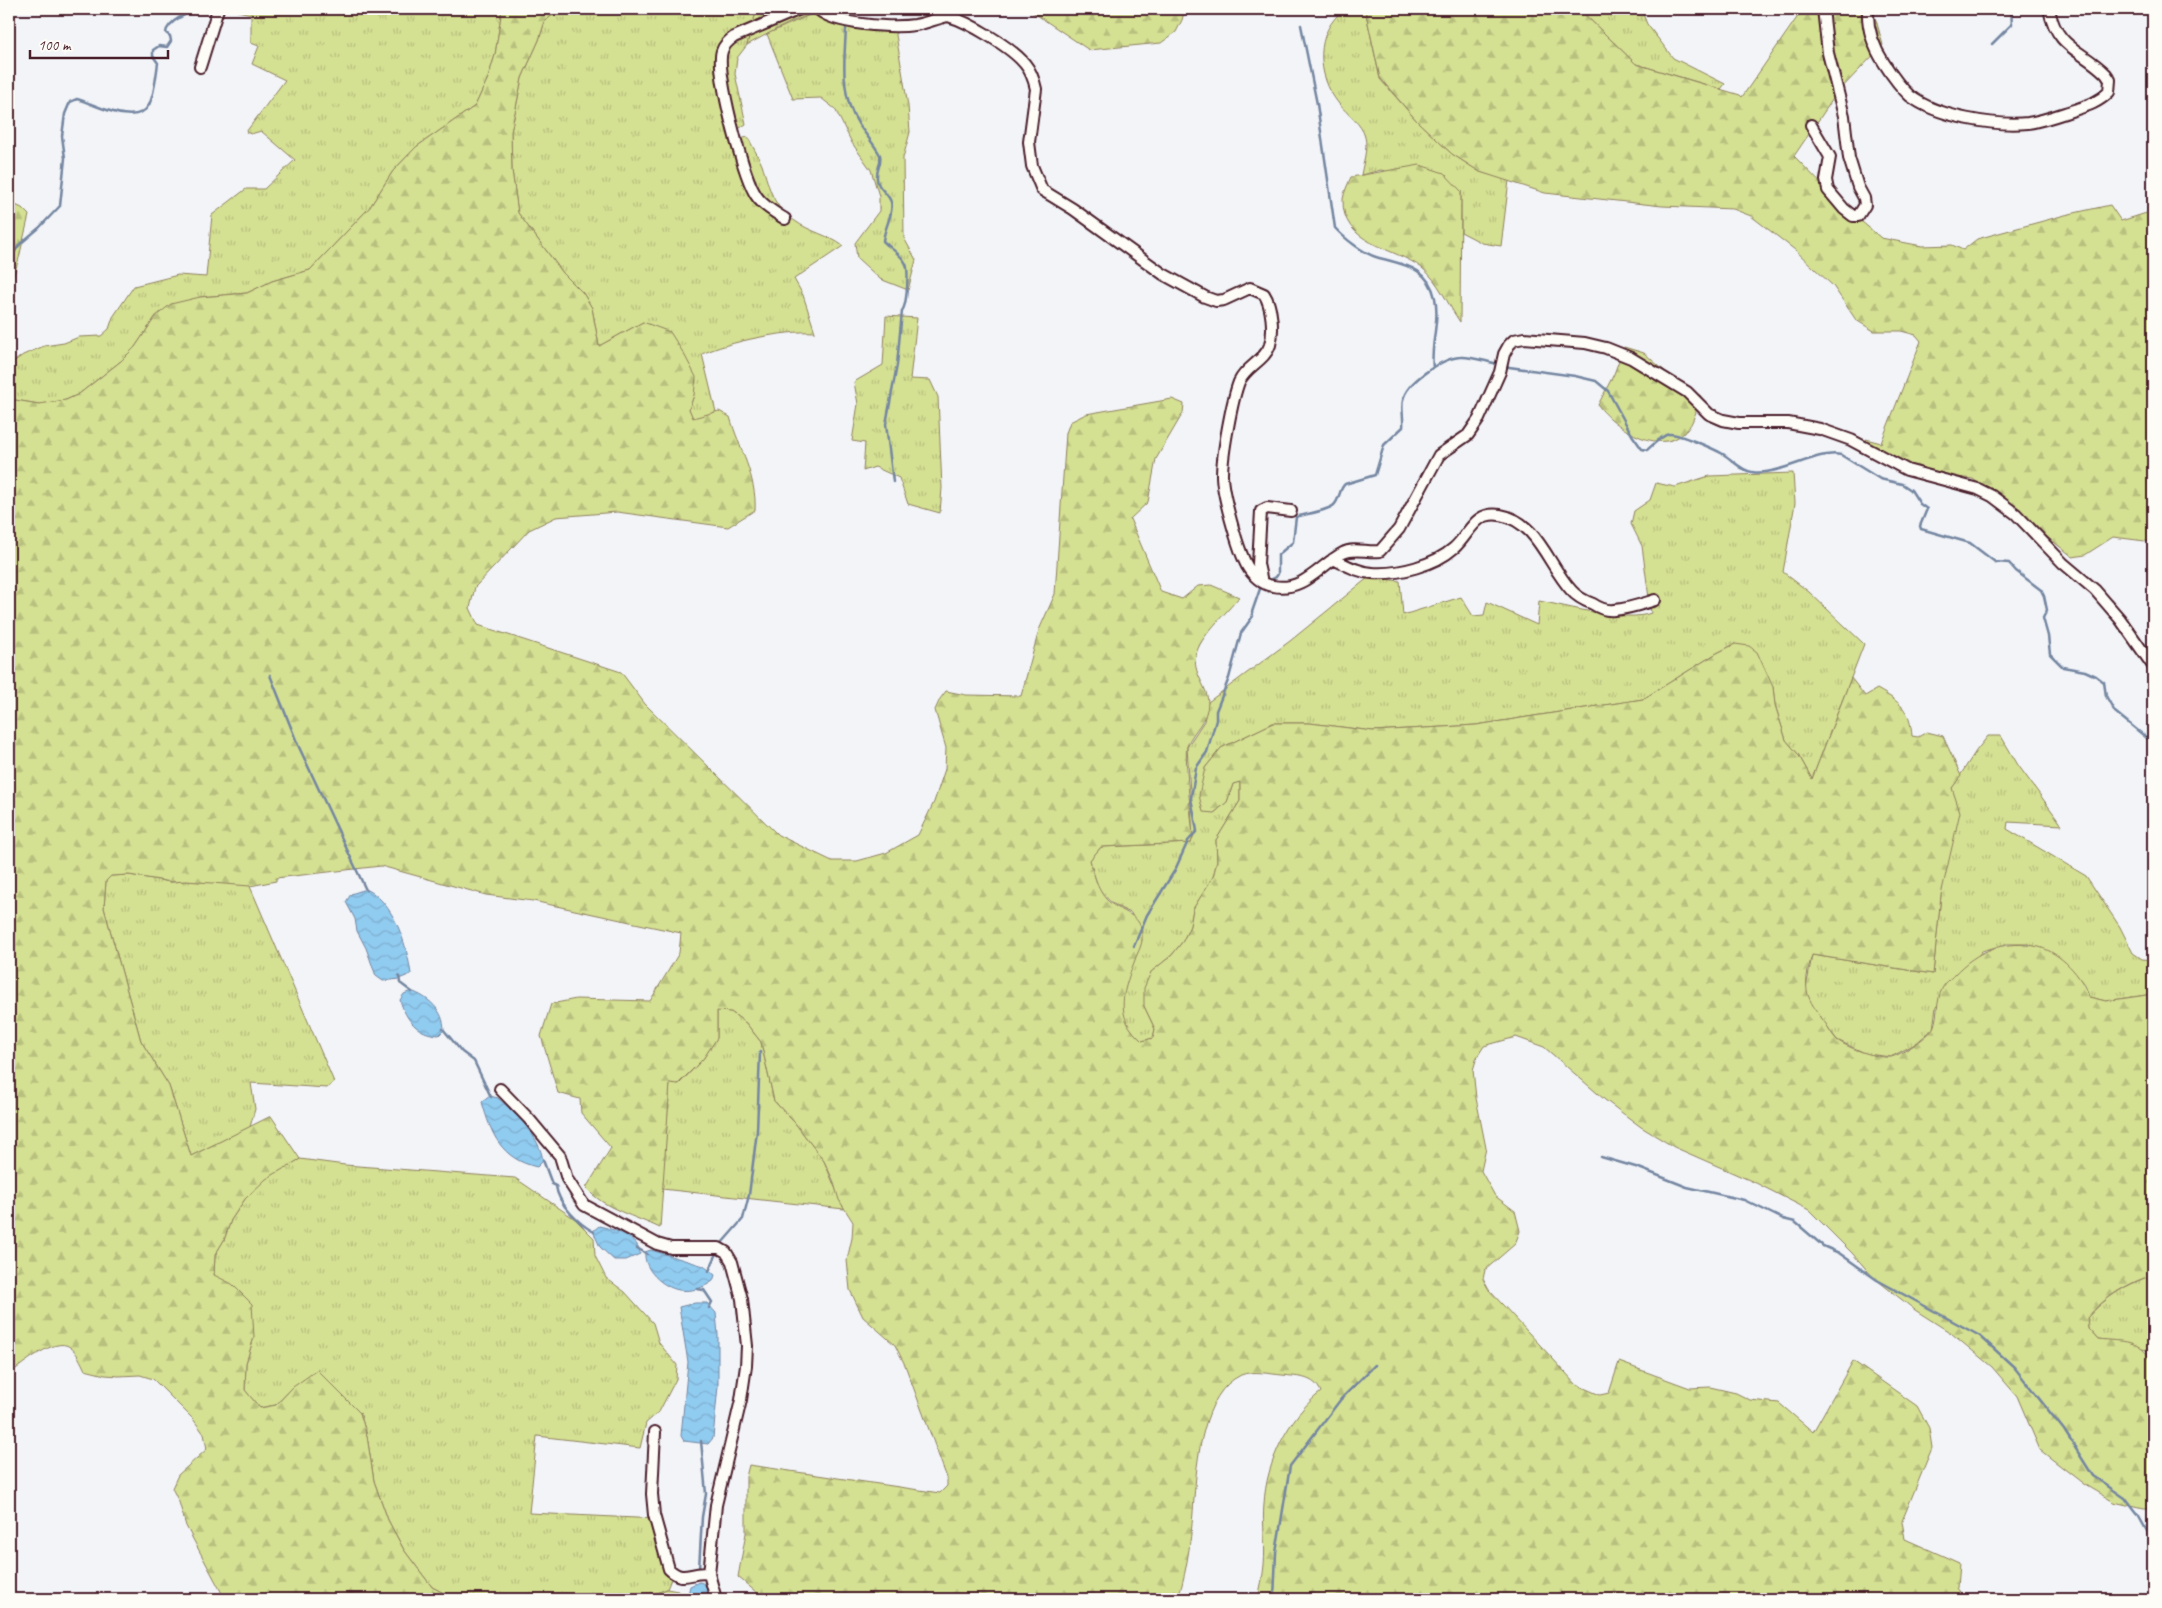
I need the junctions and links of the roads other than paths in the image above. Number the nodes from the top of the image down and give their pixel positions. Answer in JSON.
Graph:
{"nodes":[{"id":1,"x":218,"y":9,"type":"edge"},
{"id":2,"x":800,"y":9,"type":"edge"},
{"id":3,"x":818,"y":9,"type":"edge"},
{"id":4,"x":1823,"y":9,"type":"edge"},
{"id":5,"x":1868,"y":9,"type":"edge"},
{"id":6,"x":2049,"y":9,"type":"edge"},
{"id":7,"x":200,"y":67,"type":"dead end"},
{"id":8,"x":1811,"y":125,"type":"dead end"},
{"id":9,"x":785,"y":219,"type":"dead end"},
{"id":10,"x":1291,"y":511,"type":"dead end"},
{"id":11,"x":1333,"y":559,"type":"junction"},
{"id":12,"x":1262,"y":582,"type":"junction"},
{"id":13,"x":1655,"y":600,"type":"dead end"},
{"id":14,"x":2153,"y":666,"type":"edge"},
{"id":15,"x":500,"y":1088,"type":"dead end"},
{"id":16,"x":655,"y":1432,"type":"dead end"},
{"id":17,"x":709,"y":1574,"type":"junction"},
{"id":18,"x":716,"y":1599,"type":"edge"}],
"edges":[{"from":1,"to":7,"type":"street"},
{"from":2,"to":9,"type":"street"},
{"from":3,"to":12,"type":"street"},
{"from":4,"to":8,"type":"street"},
{"from":5,"to":6,"type":"street"},
{"from":10,"to":12,"type":"street"},
{"from":11,"to":12,"type":"street"},
{"from":11,"to":13,"type":"street"},
{"from":11,"to":14,"type":"street"},
{"from":15,"to":17,"type":"street"},
{"from":16,"to":17,"type":"street"},
{"from":17,"to":18,"type":"street"}]}
